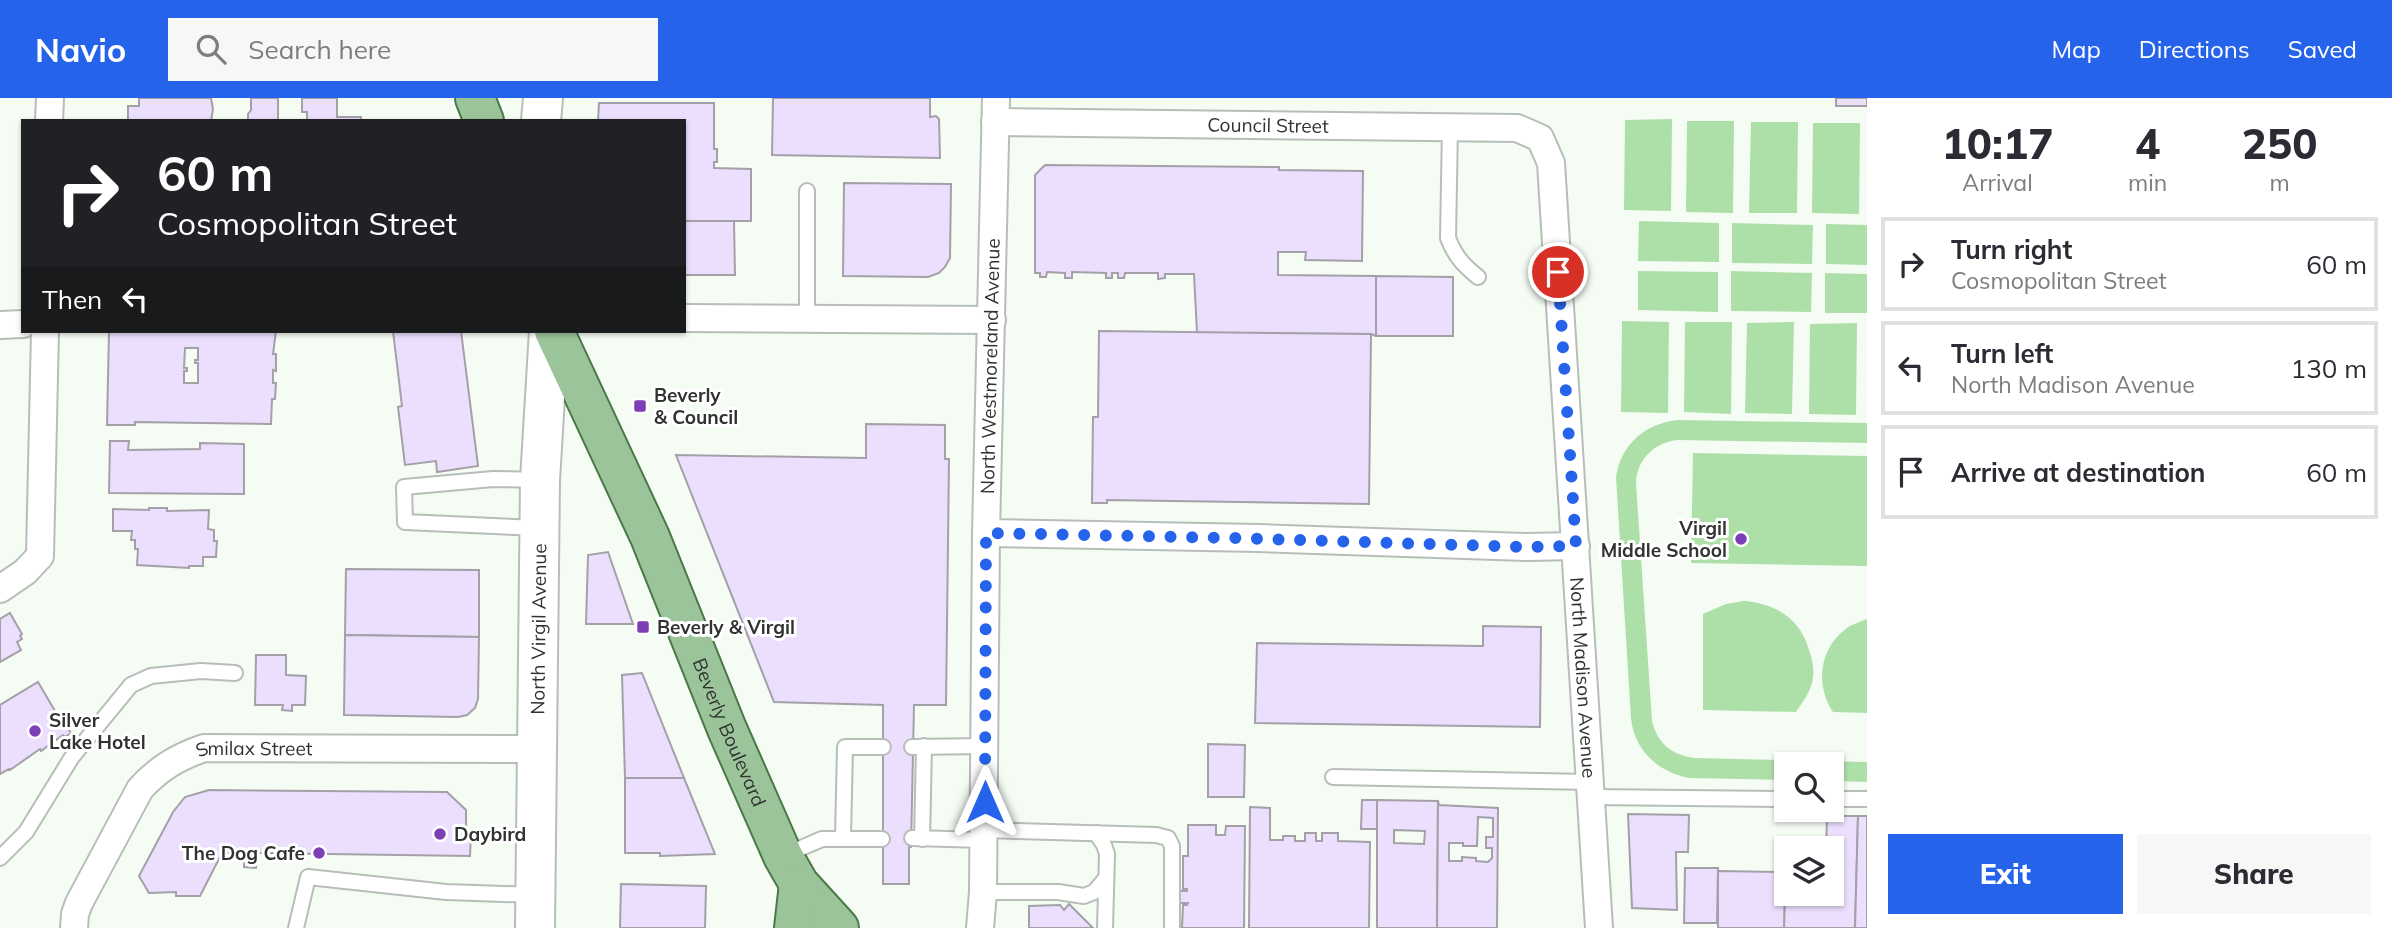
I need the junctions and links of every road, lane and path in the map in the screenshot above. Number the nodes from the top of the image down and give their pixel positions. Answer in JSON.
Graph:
{"nodes":[{"id":1,"x":50,"y":98,"type":"edge"},
{"id":2,"x":475,"y":98,"type":"edge"},
{"id":3,"x":543,"y":98,"type":"edge"},
{"id":4,"x":995,"y":110,"type":"edge"},
{"id":5,"x":49,"y":119,"type":"edge"},
{"id":6,"x":483,"y":119,"type":"edge"},
{"id":7,"x":541,"y":119,"type":"edge"},
{"id":8,"x":1450,"y":127,"type":"junction"},
{"id":9,"x":1540,"y":138,"type":"joint"},
{"id":10,"x":807,"y":191,"type":"dead end"},
{"id":11,"x":1478,"y":277,"type":"dead end"},
{"id":12,"x":686,"y":318,"type":"edge"},
{"id":13,"x":807,"y":319,"type":"junction"},
{"id":14,"x":992,"y":320,"type":"junction"},
{"id":15,"x":21,"y":324,"type":"edge"},
{"id":16,"x":0,"y":325,"type":"edge"},
{"id":17,"x":45,"y":333,"type":"edge"},
{"id":18,"x":549,"y":333,"type":"edge"},
{"id":19,"x":555,"y":333,"type":"edge"},
{"id":20,"x":540,"y":480,"type":"junction"},
{"id":21,"x":540,"y":528,"type":"junction"},
{"id":22,"x":986,"y":533,"type":"junction"},
{"id":23,"x":1576,"y":546,"type":"junction"},
{"id":24,"x":0,"y":589,"type":"edge"},
{"id":25,"x":235,"y":673,"type":"dead end"},
{"id":26,"x":985,"y":746,"type":"junction"},
{"id":27,"x":883,"y":747,"type":"dead end"},
{"id":28,"x":536,"y":749,"type":"junction"},
{"id":29,"x":1333,"y":777,"type":"dead end"},
{"id":30,"x":1591,"y":790,"type":"junction"},
{"id":31,"x":1774,"y":798,"type":"edge"},
{"id":32,"x":1844,"y":799,"type":"edge"},
{"id":33,"x":1867,"y":799,"type":"edge"},
{"id":34,"x":1096,"y":833,"type":"junction"},
{"id":35,"x":984,"y":835,"type":"junction"},
{"id":36,"x":843,"y":838,"type":"junction"},
{"id":37,"x":882,"y":839,"type":"dead end"},
{"id":38,"x":0,"y":858,"type":"edge"},
{"id":39,"x":791,"y":870,"type":"junction"},
{"id":40,"x":1106,"y":878,"type":"junction"},
{"id":41,"x":983,"y":892,"type":"junction"},
{"id":42,"x":535,"y":911,"type":"edge"},
{"id":43,"x":74,"y":928,"type":"edge"},
{"id":44,"x":296,"y":928,"type":"edge"},
{"id":45,"x":794,"y":928,"type":"edge"},
{"id":46,"x":839,"y":928,"type":"edge"},
{"id":47,"x":980,"y":928,"type":"edge"},
{"id":48,"x":1105,"y":928,"type":"edge"},
{"id":49,"x":1172,"y":928,"type":"edge"},
{"id":50,"x":1600,"y":928,"type":"edge"}],
"edges":[{"from":1,"to":5,"type":"street"},
{"from":2,"to":6,"type":"main road"},
{"from":3,"to":7,"type":"main road"},
{"from":4,"to":8,"type":"street","name":"Council Street"},
{"from":4,"to":14,"type":"street","name":"North Westmoreland Avenue"},
{"from":8,"to":9,"type":"street","name":"Council Street"},
{"from":8,"to":11,"type":"lane"},
{"from":9,"to":23,"type":"street","name":"North Madison Avenue"},
{"from":10,"to":13,"type":"lane"},
{"from":12,"to":13,"type":"street"},
{"from":13,"to":14,"type":"street"},
{"from":14,"to":22,"type":"street","name":"North Westmoreland Avenue"},
{"from":15,"to":16,"type":"street"},
{"from":17,"to":24,"type":"street"},
{"from":18,"to":20,"type":"main road","name":"North Virgil Avenue"},
{"from":19,"to":39,"type":"main road","name":"Beverly Boulevard"},
{"from":20,"to":21,"type":"main road","name":"North Virgil Avenue"},
{"from":20,"to":21,"type":"lane"},
{"from":21,"to":28,"type":"main road","name":"North Virgil Avenue"},
{"from":22,"to":23,"type":"street"},
{"from":22,"to":26,"type":"street","name":"North Westmoreland Avenue"},
{"from":23,"to":30,"type":"street","name":"North Madison Avenue"},
{"from":25,"to":38,"type":"lane"},
{"from":26,"to":35,"type":"street","name":"North Westmoreland Avenue"},
{"from":26,"to":35,"type":"lane"},
{"from":27,"to":36,"type":"lane"},
{"from":28,"to":42,"type":"main road","name":"North Virgil Avenue"},
{"from":28,"to":43,"type":"street","name":"Smilax Street"},
{"from":29,"to":30,"type":"lane"},
{"from":30,"to":31,"type":"lane"},
{"from":30,"to":50,"type":"street","name":"North Madison Avenue"},
{"from":32,"to":33,"type":"lane"},
{"from":34,"to":35,"type":"lane"},
{"from":34,"to":40,"type":"lane"},
{"from":34,"to":49,"type":"lane"},
{"from":35,"to":41,"type":"street","name":"North Westmoreland Avenue"},
{"from":36,"to":37,"type":"lane"},
{"from":36,"to":39,"type":"lane"},
{"from":39,"to":45,"type":"main road"},
{"from":39,"to":46,"type":"main road","name":"Beverly Boulevard"},
{"from":40,"to":41,"type":"lane"},
{"from":40,"to":48,"type":"lane"},
{"from":41,"to":47,"type":"street","name":"North Westmoreland Avenue"},
{"from":42,"to":44,"type":"lane"}]}
